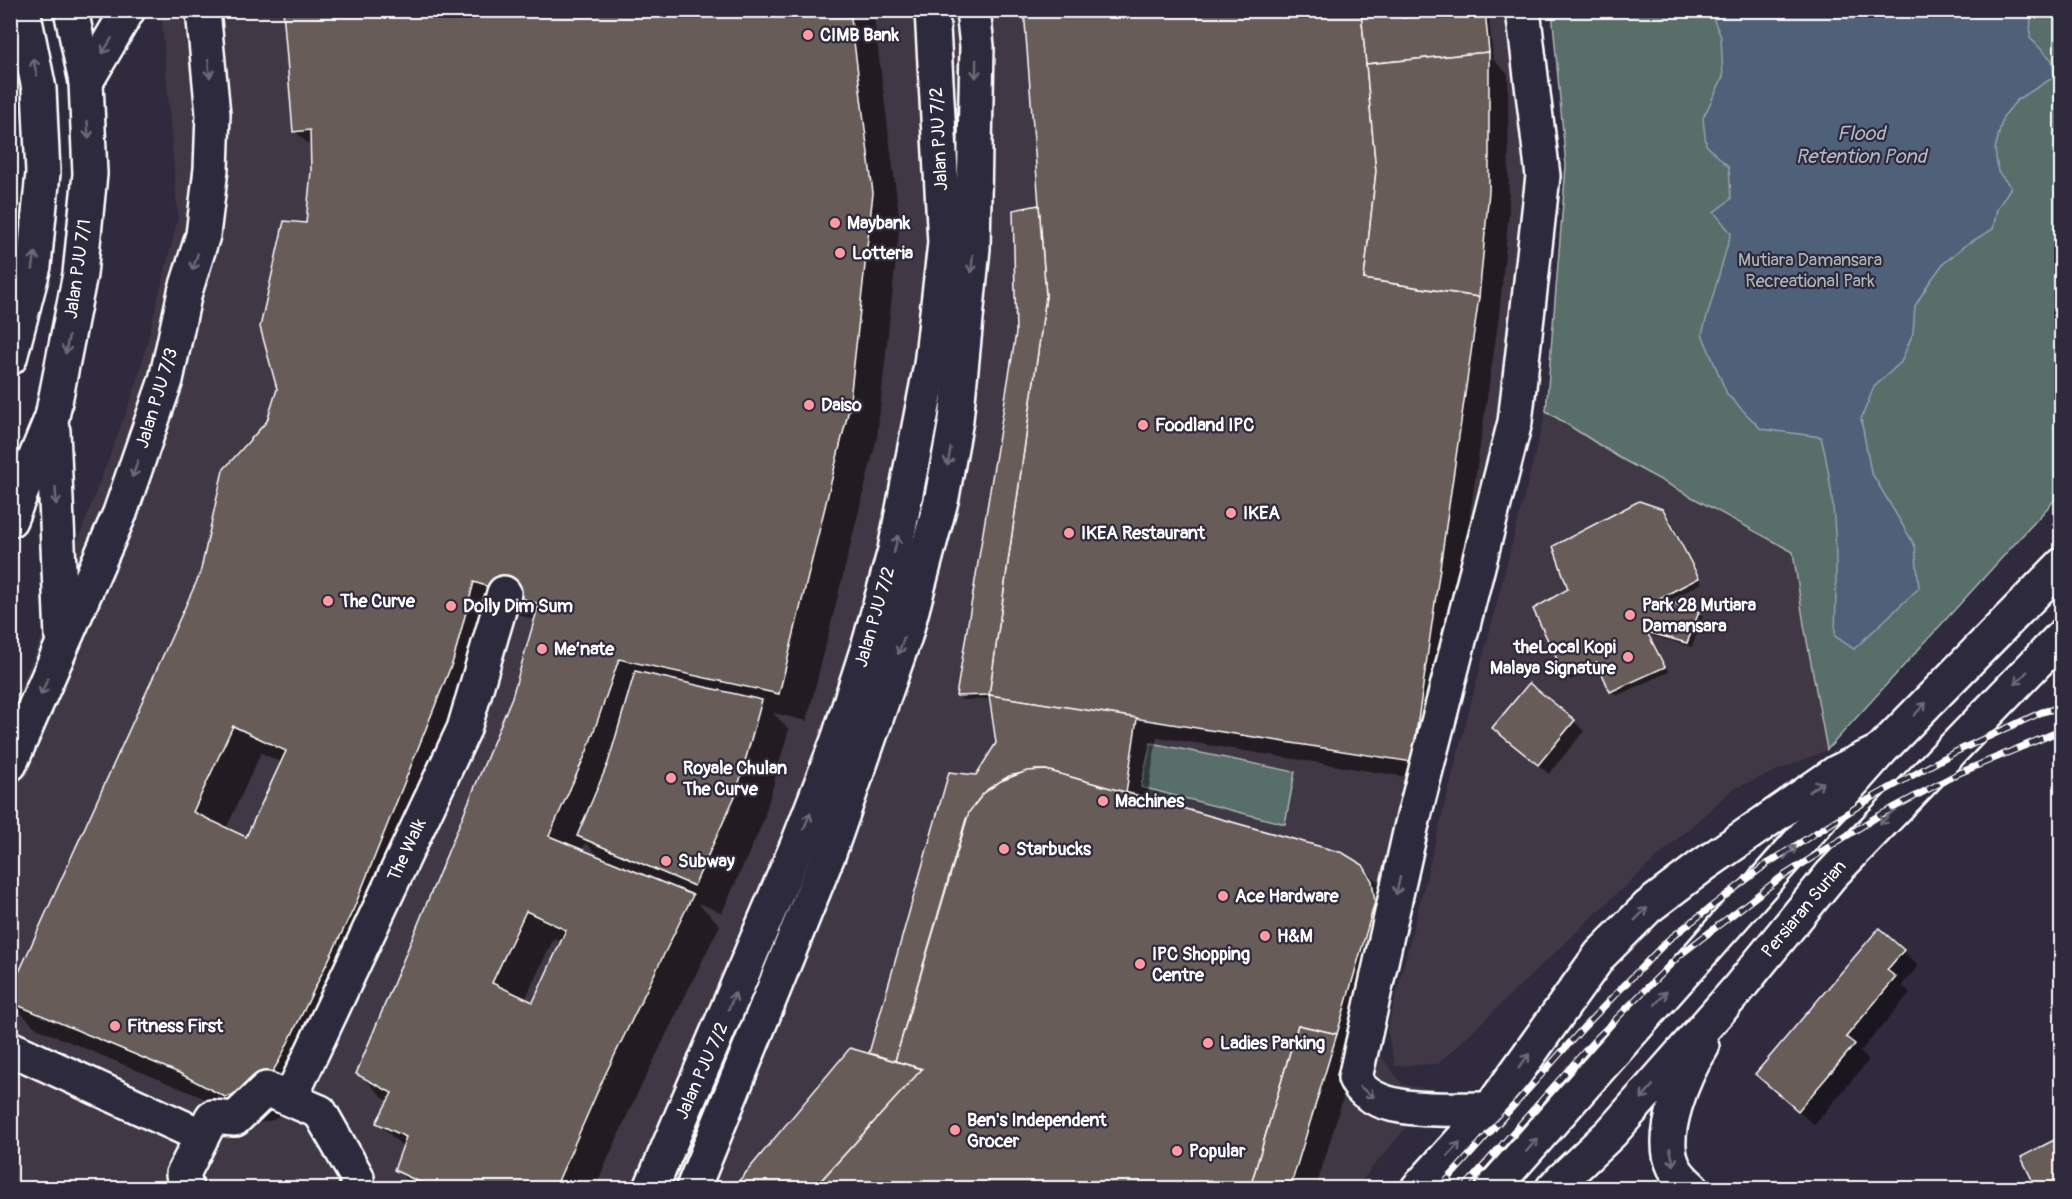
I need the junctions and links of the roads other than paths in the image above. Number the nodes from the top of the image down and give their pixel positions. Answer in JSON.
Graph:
{"nodes":[{"id":1,"x":23,"y":10,"type":"edge"},
{"id":2,"x":71,"y":10,"type":"edge"},
{"id":3,"x":129,"y":10,"type":"edge"},
{"id":4,"x":203,"y":10,"type":"edge"},
{"id":5,"x":932,"y":10,"type":"edge"},
{"id":6,"x":973,"y":10,"type":"edge"},
{"id":7,"x":1523,"y":10,"type":"edge"},
{"id":8,"x":86,"y":82,"type":"junction"},
{"id":9,"x":10,"y":358,"type":"edge"},
{"id":10,"x":52,"y":417,"type":"junction"},
{"id":11,"x":10,"y":520,"type":"edge"},
{"id":12,"x":2061,"y":565,"type":"edge"},
{"id":13,"x":504,"y":593,"type":"dead end"},
{"id":14,"x":2061,"y":636,"type":"edge"},
{"id":15,"x":63,"y":643,"type":"junction"},
{"id":16,"x":1880,"y":751,"type":"junction"},
{"id":17,"x":14,"y":752,"type":"edge"},
{"id":18,"x":1738,"y":989,"type":"junction"},
{"id":19,"x":10,"y":1048,"type":"edge"},
{"id":20,"x":290,"y":1099,"type":"junction"},
{"id":21,"x":1490,"y":1109,"type":"junction"},
{"id":22,"x":1611,"y":1133,"type":"junction"},
{"id":23,"x":202,"y":1136,"type":"junction"},
{"id":24,"x":186,"y":1188,"type":"edge"},
{"id":25,"x":357,"y":1188,"type":"edge"},
{"id":26,"x":651,"y":1188,"type":"edge"},
{"id":27,"x":693,"y":1188,"type":"edge"},
{"id":28,"x":1419,"y":1188,"type":"edge"},
{"id":29,"x":1493,"y":1188,"type":"edge"},
{"id":30,"x":1553,"y":1188,"type":"edge"},
{"id":31,"x":1567,"y":1188,"type":"edge"},
{"id":32,"x":1692,"y":1188,"type":"edge"}],
"edges":[{"from":9,"to":1,"type":"street","one_way":true},
{"from":2,"to":8,"type":"street","name":"Jalan PJU 7/1"},
{"from":3,"to":8,"type":"street","one_way":true},
{"from":4,"to":15,"type":"street","name":"Jalan PJU 7/3","one_way":true},
{"from":26,"to":5,"type":"street","name":"Jalan PJU 7/2","one_way":true},
{"from":6,"to":27,"type":"street","name":"Jalan PJU 7/2","one_way":true},
{"from":7,"to":21,"type":"street","one_way":true},
{"from":8,"to":10,"type":"street","name":"Jalan PJU 7/1","one_way":true},
{"from":10,"to":11,"type":"street","name":"Jalan PJU 7/1"},
{"from":10,"to":15,"type":"street","one_way":true},
{"from":16,"to":12,"type":"street","one_way":true},
{"from":13,"to":20,"type":"street","name":"The Walk"},
{"from":14,"to":18,"type":"street","name":"Persiaran Surian","one_way":true},
{"from":15,"to":17,"type":"street","name":"Jalan PJU 7/3","one_way":true},
{"from":21,"to":16,"type":"street","one_way":true},
{"from":29,"to":16,"type":"street","one_way":true},
{"from":18,"to":22,"type":"street","name":"Persiaran Surian","one_way":true},
{"from":18,"to":32,"type":"street","one_way":true},
{"from":19,"to":23,"type":"street"},
{"from":20,"to":23,"type":"street"},
{"from":20,"to":25,"type":"street"},
{"from":28,"to":21,"type":"street","one_way":true},
{"from":22,"to":30,"type":"street","name":"Persiaran Surian"},
{"from":22,"to":31,"type":"street"},
{"from":23,"to":24,"type":"street"}]}
